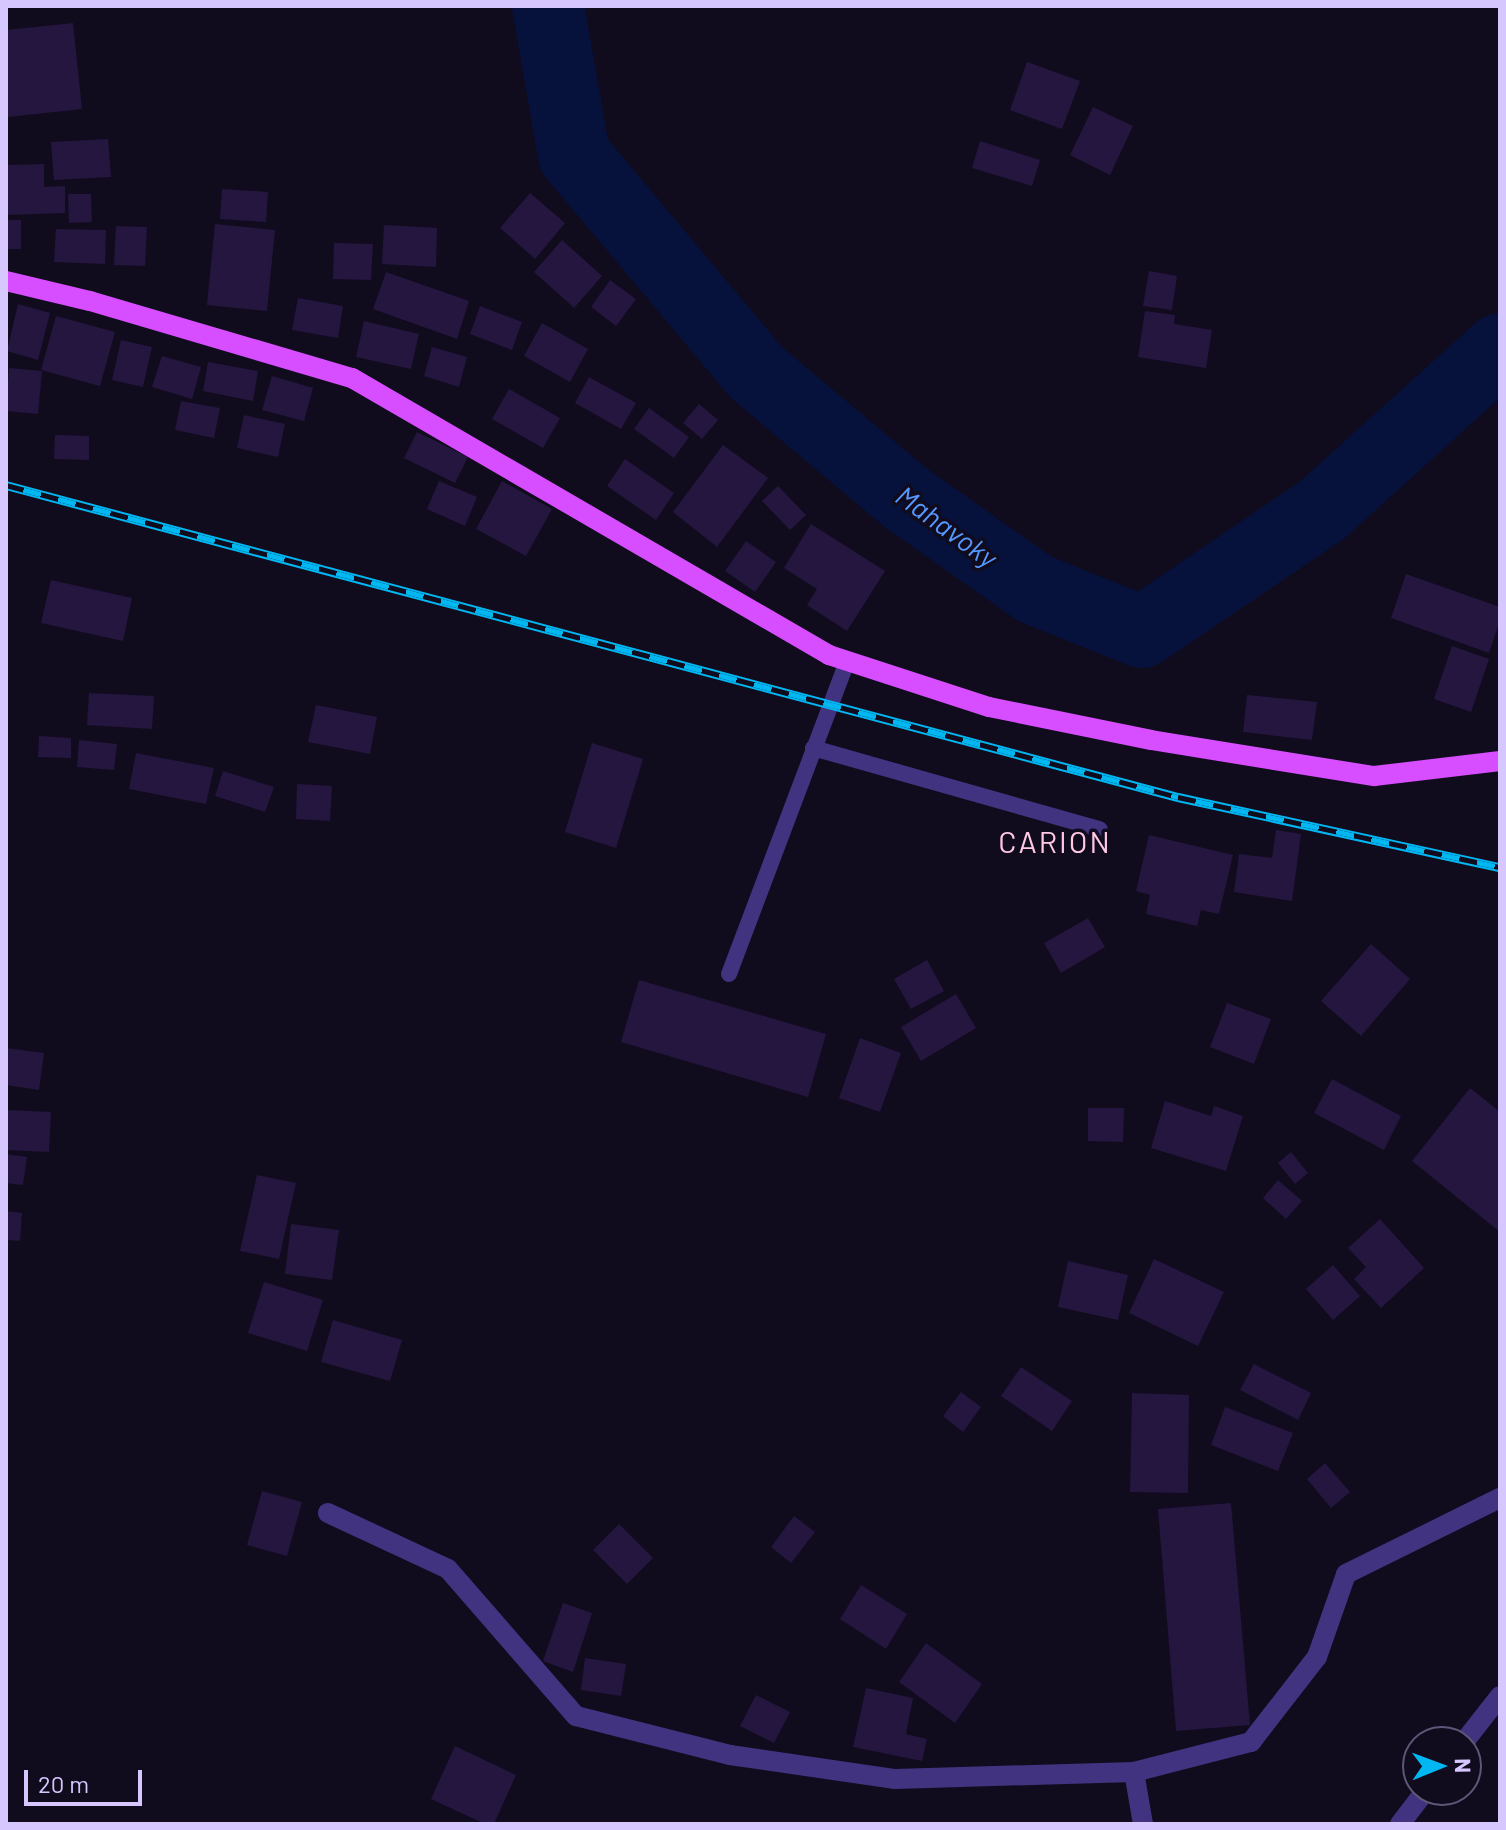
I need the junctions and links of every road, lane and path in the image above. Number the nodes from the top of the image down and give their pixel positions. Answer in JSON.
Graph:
{"nodes":[{"id":1,"x":6,"y":281,"type":"edge"},
{"id":2,"x":847,"y":661,"type":"junction"},
{"id":3,"x":813,"y":748,"type":"junction"},
{"id":4,"x":1500,"y":761,"type":"edge"},
{"id":5,"x":1100,"y":829,"type":"dead end"},
{"id":6,"x":729,"y":974,"type":"dead end"},
{"id":7,"x":1500,"y":1498,"type":"edge"},
{"id":8,"x":328,"y":1513,"type":"dead end"},
{"id":9,"x":1500,"y":1696,"type":"edge"},
{"id":10,"x":1477,"y":1726,"type":"edge"},
{"id":11,"x":1134,"y":1772,"type":"junction"},
{"id":12,"x":1414,"y":1806,"type":"edge"},
{"id":13,"x":1143,"y":1824,"type":"edge"},
{"id":14,"x":1400,"y":1824,"type":"edge"}],
"edges":[{"from":1,"to":2,"type":"main road"},
{"from":2,"to":3,"type":"lane"},
{"from":2,"to":4,"type":"main road"},
{"from":3,"to":5,"type":"lane"},
{"from":3,"to":6,"type":"lane"},
{"from":7,"to":11,"type":"street"},
{"from":8,"to":11,"type":"street"},
{"from":9,"to":10,"type":"street"},
{"from":11,"to":13,"type":"street"},
{"from":12,"to":14,"type":"street"}]}
